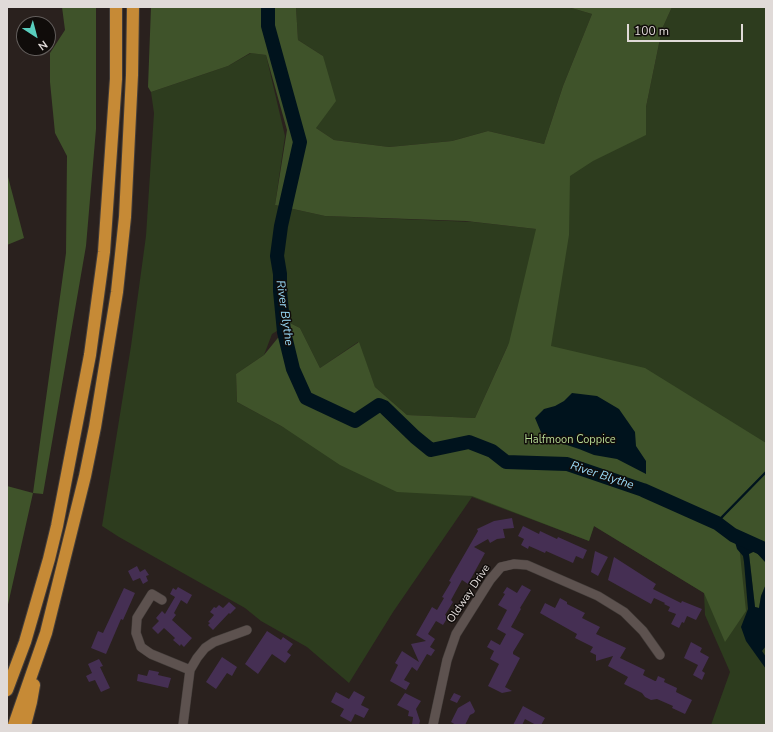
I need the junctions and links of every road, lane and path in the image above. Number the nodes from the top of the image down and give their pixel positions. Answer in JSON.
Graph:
{"nodes":[{"id":1,"x":116,"y":7,"type":"edge"},
{"id":2,"x":133,"y":7,"type":"edge"},
{"id":3,"x":49,"y":559,"type":"junction"},
{"id":4,"x":162,"y":600,"type":"dead end"},
{"id":5,"x":247,"y":630,"type":"dead end"},
{"id":6,"x":660,"y":655,"type":"dead end"},
{"id":7,"x":38,"y":658,"type":"junction"},
{"id":8,"x":190,"y":670,"type":"junction"},
{"id":9,"x":7,"y":674,"type":"edge"},
{"id":10,"x":7,"y":690,"type":"edge"},
{"id":11,"x":14,"y":725,"type":"edge"},
{"id":12,"x":25,"y":725,"type":"edge"},
{"id":13,"x":182,"y":725,"type":"edge"},
{"id":14,"x":433,"y":725,"type":"edge"}],
"edges":[{"from":1,"to":3,"type":"highway"},
{"from":2,"to":7,"type":"highway"},
{"from":3,"to":9,"type":"highway"},
{"from":3,"to":10,"type":"highway"},
{"from":4,"to":8,"type":"street"},
{"from":5,"to":8,"type":"street"},
{"from":6,"to":14,"type":"street","name":"Oldway Drive"},
{"from":7,"to":11,"type":"highway"},
{"from":7,"to":12,"type":"highway"},
{"from":8,"to":13,"type":"street"}]}
